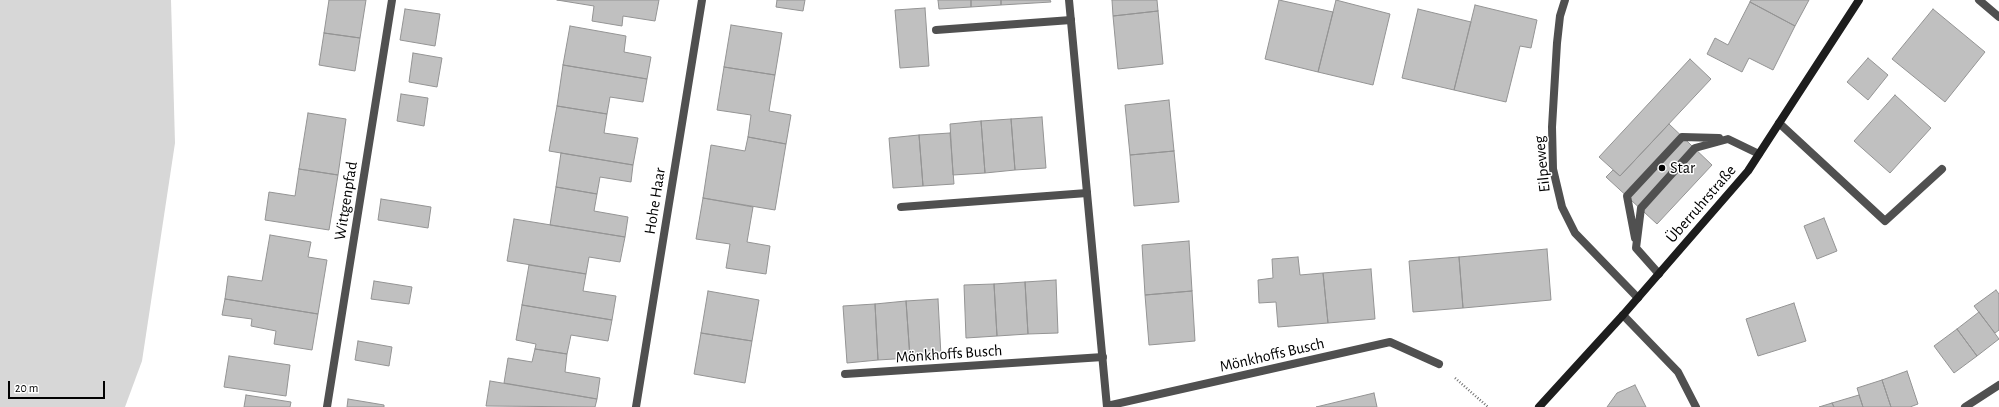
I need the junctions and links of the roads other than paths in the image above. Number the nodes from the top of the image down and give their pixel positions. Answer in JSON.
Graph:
{"nodes":[{"id":1,"x":392,"y":0,"type":"edge"},
{"id":2,"x":702,"y":0,"type":"edge"},
{"id":3,"x":1069,"y":0,"type":"edge"},
{"id":4,"x":1565,"y":0,"type":"edge"},
{"id":5,"x":1860,"y":0,"type":"edge"},
{"id":6,"x":1979,"y":0,"type":"edge"},
{"id":7,"x":1999,"y":17,"type":"edge"},
{"id":8,"x":1071,"y":20,"type":"junction"},
{"id":9,"x":936,"y":30,"type":"dead end"},
{"id":10,"x":1779,"y":123,"type":"junction"},
{"id":11,"x":1728,"y":139,"type":"junction"},
{"id":12,"x":1759,"y":154,"type":"junction"},
{"id":13,"x":1942,"y":169,"type":"dead end"},
{"id":14,"x":1087,"y":193,"type":"junction"},
{"id":15,"x":901,"y":207,"type":"dead end"},
{"id":16,"x":1636,"y":248,"type":"junction"},
{"id":17,"x":1659,"y":274,"type":"junction"},
{"id":18,"x":1638,"y":298,"type":"junction"},
{"id":19,"x":1623,"y":315,"type":"junction"},
{"id":20,"x":1103,"y":357,"type":"junction"},
{"id":21,"x":1439,"y":364,"type":"road end"},
{"id":22,"x":845,"y":374,"type":"dead end"},
{"id":23,"x":1999,"y":385,"type":"edge"},
{"id":24,"x":1107,"y":406,"type":"edge"},
{"id":25,"x":327,"y":407,"type":"edge"},
{"id":26,"x":636,"y":407,"type":"edge"},
{"id":27,"x":1539,"y":407,"type":"edge"},
{"id":28,"x":1696,"y":407,"type":"edge"},
{"id":29,"x":1965,"y":407,"type":"edge"}],
"edges":[{"from":1,"to":25,"type":"street","name":"Wittgenpfad"},
{"from":2,"to":26,"type":"street","name":"Hohe Haar"},
{"from":3,"to":8,"type":"street","name":"Mönkhoffs Busch"},
{"from":4,"to":18,"type":"street","name":"Eilpeweg"},
{"from":5,"to":10,"type":"main road","name":"Überruhrstraße"},
{"from":6,"to":7,"type":"street"},
{"from":8,"to":9,"type":"street"},
{"from":8,"to":14,"type":"street","name":"Mönkhoffs Busch"},
{"from":10,"to":12,"type":"main road","name":"Überruhrstraße"},
{"from":10,"to":13,"type":"street"},
{"from":11,"to":12,"type":"street"},
{"from":11,"to":16,"type":"street"},
{"from":11,"to":16,"type":"street"},
{"from":12,"to":17,"type":"main road","name":"Überruhrstraße"},
{"from":14,"to":15,"type":"street"},
{"from":14,"to":20,"type":"street","name":"Mönkhoffs Busch"},
{"from":16,"to":17,"type":"street"},
{"from":17,"to":18,"type":"main road","name":"Überruhrstraße"},
{"from":18,"to":19,"type":"main road","name":"Überruhrstraße"},
{"from":19,"to":27,"type":"main road","name":"Überruhrstraße"},
{"from":19,"to":28,"type":"street"},
{"from":20,"to":22,"type":"street","name":"Mönkhoffs Busch"},
{"from":20,"to":24,"type":"street","name":"Mönkhoffs Busch"},
{"from":21,"to":24,"type":"street","name":"Mönkhoffs Busch"},
{"from":23,"to":29,"type":"street"}]}
